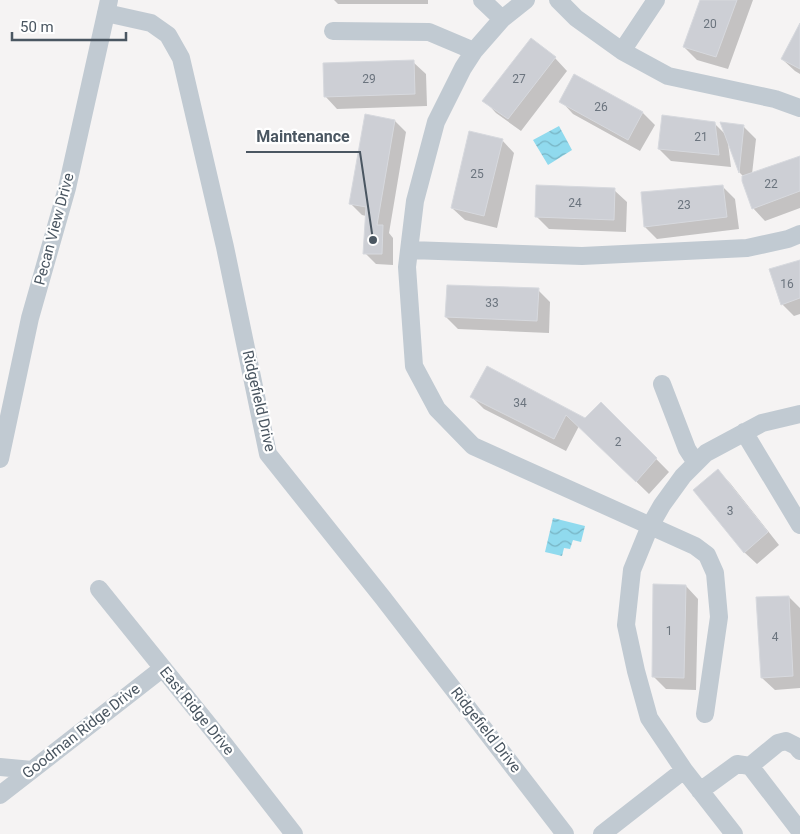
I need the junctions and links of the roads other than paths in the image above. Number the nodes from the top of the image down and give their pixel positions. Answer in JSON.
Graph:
{"nodes":[{"id":1,"x":482,"y":0,"type":"edge"},
{"id":2,"x":526,"y":0,"type":"edge"},
{"id":3,"x":558,"y":0,"type":"edge"},
{"id":4,"x":656,"y":0,"type":"edge"},
{"id":5,"x":107,"y":7,"type":"edge"},
{"id":6,"x":502,"y":19,"type":"junction"},
{"id":7,"x":333,"y":31,"type":"dead end"},
{"id":8,"x":622,"y":51,"type":"junction"},
{"id":9,"x":474,"y":52,"type":"junction"},
{"id":10,"x":800,"y":108,"type":"edge"},
{"id":11,"x":800,"y":234,"type":"edge"},
{"id":12,"x":410,"y":250,"type":"junction"},
{"id":13,"x":662,"y":384,"type":"dead end"},
{"id":14,"x":800,"y":414,"type":"edge"},
{"id":15,"x":744,"y":432,"type":"junction"},
{"id":16,"x":0,"y":458,"type":"edge"},
{"id":17,"x":696,"y":463,"type":"junction"},
{"id":18,"x":800,"y":525,"type":"edge"},
{"id":19,"x":650,"y":526,"type":"junction"},
{"id":20,"x":99,"y":589,"type":"dead end"},
{"id":21,"x":163,"y":668,"type":"junction"},
{"id":22,"x":705,"y":714,"type":"dead end"},
{"id":23,"x":800,"y":751,"type":"edge"},
{"id":24,"x":750,"y":766,"type":"junction"},
{"id":25,"x":0,"y":767,"type":"edge"},
{"id":26,"x":32,"y":770,"type":"junction"},
{"id":27,"x":684,"y":770,"type":"junction"},
{"id":28,"x":700,"y":790,"type":"junction"},
{"id":29,"x":0,"y":795,"type":"edge"},
{"id":30,"x":800,"y":831,"type":"edge"},
{"id":31,"x":291,"y":833,"type":"edge"},
{"id":32,"x":566,"y":834,"type":"edge"},
{"id":33,"x":602,"y":834,"type":"edge"},
{"id":34,"x":734,"y":834,"type":"edge"}],
"edges":[{"from":1,"to":6,"type":"street"},
{"from":2,"to":6,"type":"street"},
{"from":3,"to":8,"type":"street"},
{"from":4,"to":8,"type":"street"},
{"from":5,"to":16,"type":"street","name":"Pecan View Drive"},
{"from":5,"to":32,"type":"street","name":"Ridgefield Drive"},
{"from":6,"to":9,"type":"street"},
{"from":7,"to":9,"type":"street"},
{"from":8,"to":10,"type":"street"},
{"from":9,"to":12,"type":"street"},
{"from":11,"to":12,"type":"street"},
{"from":12,"to":19,"type":"street"},
{"from":13,"to":17,"type":"street"},
{"from":14,"to":15,"type":"street"},
{"from":15,"to":17,"type":"street"},
{"from":15,"to":18,"type":"street"},
{"from":17,"to":19,"type":"street"},
{"from":19,"to":22,"type":"street"},
{"from":19,"to":27,"type":"street"},
{"from":20,"to":21,"type":"street","name":"East Ridge Drive"},
{"from":21,"to":26,"type":"street","name":"Goodman Ridge Drive"},
{"from":21,"to":31,"type":"street","name":"East Ridge Drive"},
{"from":23,"to":24,"type":"street"},
{"from":24,"to":28,"type":"street"},
{"from":24,"to":30,"type":"street"},
{"from":25,"to":26,"type":"street"},
{"from":26,"to":29,"type":"street","name":"Goodman Ridge Drive"},
{"from":27,"to":28,"type":"street"},
{"from":27,"to":33,"type":"street"},
{"from":28,"to":34,"type":"street"}]}
